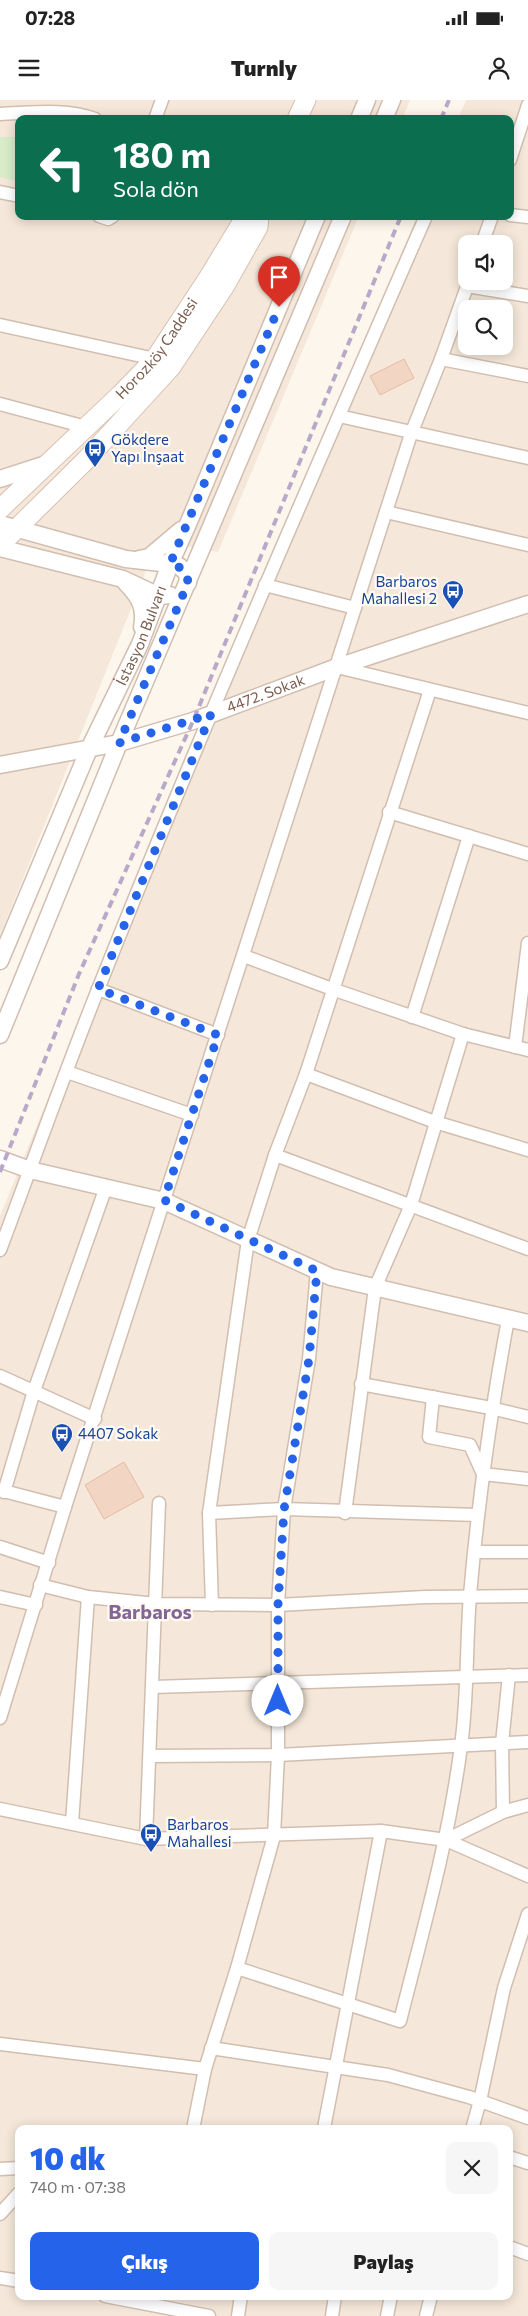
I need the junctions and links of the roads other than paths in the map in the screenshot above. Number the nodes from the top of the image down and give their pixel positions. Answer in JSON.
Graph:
{"nodes":[{"id":1,"x":162,"y":100,"type":"edge"},
{"id":2,"x":306,"y":100,"type":"edge"},
{"id":3,"x":368,"y":100,"type":"edge"},
{"id":4,"x":392,"y":100,"type":"edge"},
{"id":5,"x":528,"y":105,"type":"edge"},
{"id":6,"x":0,"y":114,"type":"edge"},
{"id":7,"x":80,"y":115,"type":"edge"},
{"id":8,"x":156,"y":115,"type":"edge"},
{"id":9,"x":299,"y":115,"type":"edge"},
{"id":10,"x":361,"y":115,"type":"edge"},
{"id":11,"x":386,"y":115,"type":"edge"},
{"id":12,"x":524,"y":130,"type":"edge"},
{"id":13,"x":514,"y":151,"type":"edge"},
{"id":14,"x":0,"y":192,"type":"edge"},
{"id":15,"x":15,"y":195,"type":"edge"},
{"id":16,"x":514,"y":215,"type":"edge"},
{"id":17,"x":528,"y":217,"type":"edge"},
{"id":18,"x":244,"y":220,"type":"edge"},
{"id":19,"x":259,"y":220,"type":"edge"},
{"id":20,"x":315,"y":220,"type":"edge"},
{"id":21,"x":341,"y":220,"type":"edge"},
{"id":22,"x":424,"y":220,"type":"edge"},
{"id":23,"x":491,"y":220,"type":"edge"},
{"id":24,"x":485,"y":235,"type":"edge"},
{"id":25,"x":466,"y":290,"type":"edge"},
{"id":26,"x":498,"y":290,"type":"edge"},
{"id":27,"x":528,"y":296,"type":"edge"},
{"id":28,"x":0,"y":324,"type":"edge"},
{"id":29,"x":155,"y":359,"type":"junction"},
{"id":30,"x":441,"y":359,"type":"junction"},
{"id":31,"x":528,"y":376,"type":"edge"},
{"id":32,"x":0,"y":404,"type":"edge"},
{"id":33,"x":339,"y":416,"type":"junction"},
{"id":34,"x":86,"y":427,"type":"junction"},
{"id":35,"x":411,"y":434,"type":"junction"},
{"id":36,"x":528,"y":458,"type":"edge"},
{"id":37,"x":48,"y":464,"type":"junction"},
{"id":38,"x":0,"y":479,"type":"edge"},
{"id":39,"x":0,"y":509,"type":"edge"},
{"id":40,"x":386,"y":512,"type":"junction"},
{"id":41,"x":188,"y":524,"type":"junction"},
{"id":42,"x":8,"y":526,"type":"edge"},
{"id":43,"x":528,"y":545,"type":"edge"},
{"id":44,"x":0,"y":546,"type":"edge"},
{"id":45,"x":126,"y":559,"type":"junction"},
{"id":46,"x":170,"y":564,"type":"junction"},
{"id":47,"x":123,"y":579,"type":"junction"},
{"id":48,"x":188,"y":583,"type":"junction"},
{"id":49,"x":265,"y":584,"type":"junction"},
{"id":50,"x":159,"y":596,"type":"junction"},
{"id":51,"x":528,"y":604,"type":"edge"},
{"id":52,"x":355,"y":608,"type":"junction"},
{"id":53,"x":140,"y":644,"type":"junction"},
{"id":54,"x":337,"y":667,"type":"junction"},
{"id":55,"x":430,"y":690,"type":"junction"},
{"id":56,"x":528,"y":713,"type":"edge"},
{"id":57,"x":211,"y":714,"type":"junction"},
{"id":58,"x":119,"y":743,"type":"junction"},
{"id":59,"x":89,"y":749,"type":"junction"},
{"id":60,"x":0,"y":765,"type":"edge"},
{"id":61,"x":389,"y":812,"type":"junction"},
{"id":62,"x":469,"y":836,"type":"junction"},
{"id":63,"x":528,"y":854,"type":"edge"},
{"id":64,"x":528,"y":943,"type":"edge"},
{"id":65,"x":244,"y":956,"type":"junction"},
{"id":66,"x":0,"y":961,"type":"edge"},
{"id":67,"x":98,"y":989,"type":"junction"},
{"id":68,"x":332,"y":989,"type":"junction"},
{"id":69,"x":412,"y":1017,"type":"junction"},
{"id":70,"x":463,"y":1034,"type":"junction"},
{"id":71,"x":0,"y":1035,"type":"edge"},
{"id":72,"x":218,"y":1035,"type":"junction"},
{"id":73,"x":515,"y":1047,"type":"junction"},
{"id":74,"x":528,"y":1050,"type":"edge"},
{"id":75,"x":67,"y":1072,"type":"junction"},
{"id":76,"x":306,"y":1074,"type":"junction"},
{"id":77,"x":192,"y":1116,"type":"junction"},
{"id":78,"x":435,"y":1122,"type":"junction"},
{"id":79,"x":528,"y":1150,"type":"edge"},
{"id":80,"x":275,"y":1154,"type":"junction"},
{"id":81,"x":0,"y":1159,"type":"edge"},
{"id":82,"x":0,"y":1170,"type":"edge"},
{"id":83,"x":30,"y":1170,"type":"junction"},
{"id":84,"x":106,"y":1187,"type":"junction"},
{"id":85,"x":164,"y":1200,"type":"junction"},
{"id":86,"x":410,"y":1205,"type":"junction"},
{"id":87,"x":248,"y":1240,"type":"junction"},
{"id":88,"x":528,"y":1249,"type":"edge"},
{"id":89,"x":0,"y":1250,"type":"edge"},
{"id":90,"x":317,"y":1271,"type":"junction"},
{"id":91,"x":375,"y":1288,"type":"junction"},
{"id":92,"x":508,"y":1319,"type":"junction"},
{"id":93,"x":528,"y":1323,"type":"edge"},
{"id":94,"x":0,"y":1376,"type":"edge"},
{"id":95,"x":361,"y":1384,"type":"junction"},
{"id":96,"x":34,"y":1391,"type":"junction"},
{"id":97,"x":433,"y":1398,"type":"junction"},
{"id":98,"x":491,"y":1408,"type":"junction"},
{"id":99,"x":528,"y":1417,"type":"edge"},
{"id":100,"x":95,"y":1419,"type":"junction"},
{"id":101,"x":483,"y":1474,"type":"junction"},
{"id":102,"x":528,"y":1478,"type":"edge"},
{"id":103,"x":2,"y":1491,"type":"edge"},
{"id":104,"x":159,"y":1503,"type":"dead end"},
{"id":105,"x":65,"y":1507,"type":"junction"},
{"id":106,"x":284,"y":1510,"type":"junction"},
{"id":107,"x":209,"y":1513,"type":"junction"},
{"id":108,"x":345,"y":1513,"type":"junction"},
{"id":109,"x":478,"y":1514,"type":"junction"},
{"id":110,"x":0,"y":1547,"type":"edge"},
{"id":111,"x":475,"y":1552,"type":"junction"},
{"id":112,"x":528,"y":1552,"type":"edge"},
{"id":113,"x":49,"y":1563,"type":"junction"},
{"id":114,"x":40,"y":1585,"type":"junction"},
{"id":115,"x":528,"y":1596,"type":"edge"},
{"id":116,"x":0,"y":1597,"type":"edge"},
{"id":117,"x":88,"y":1597,"type":"junction"},
{"id":118,"x":470,"y":1597,"type":"junction"},
{"id":119,"x":156,"y":1604,"type":"junction"},
{"id":120,"x":36,"y":1605,"type":"junction"},
{"id":121,"x":212,"y":1605,"type":"junction"},
{"id":122,"x":278,"y":1605,"type":"junction"},
{"id":123,"x":509,"y":1675,"type":"junction"},
{"id":124,"x":528,"y":1675,"type":"edge"},
{"id":125,"x":468,"y":1676,"type":"junction"},
{"id":126,"x":278,"y":1682,"type":"junction"},
{"id":127,"x":153,"y":1687,"type":"junction"},
{"id":128,"x":4,"y":1691,"type":"edge"},
{"id":129,"x":0,"y":1718,"type":"edge"},
{"id":130,"x":528,"y":1742,"type":"edge"},
{"id":131,"x":502,"y":1743,"type":"junction"},
{"id":132,"x":462,"y":1745,"type":"junction"},
{"id":133,"x":150,"y":1756,"type":"junction"},
{"id":134,"x":278,"y":1756,"type":"junction"},
{"id":135,"x":528,"y":1805,"type":"edge"},
{"id":136,"x":0,"y":1809,"type":"edge"},
{"id":137,"x":503,"y":1812,"type":"junction"},
{"id":138,"x":72,"y":1824,"type":"junction"},
{"id":139,"x":381,"y":1830,"type":"junction"},
{"id":140,"x":274,"y":1836,"type":"junction"},
{"id":141,"x":146,"y":1839,"type":"junction"},
{"id":142,"x":446,"y":1840,"type":"junction"},
{"id":143,"x":528,"y":1876,"type":"edge"},
{"id":144,"x":528,"y":1914,"type":"edge"},
{"id":145,"x":238,"y":1968,"type":"junction"},
{"id":146,"x":348,"y":2004,"type":"junction"},
{"id":147,"x":0,"y":2044,"type":"edge"},
{"id":148,"x":211,"y":2048,"type":"junction"},
{"id":149,"x":334,"y":2067,"type":"junction"},
{"id":150,"x":205,"y":2070,"type":"junction"},
{"id":151,"x":480,"y":2100,"type":"junction"},
{"id":152,"x":528,"y":2118,"type":"edge"},
{"id":153,"x":194,"y":2125,"type":"edge"},
{"id":154,"x":324,"y":2125,"type":"edge"},
{"id":155,"x":473,"y":2125,"type":"edge"},
{"id":156,"x":513,"y":2158,"type":"edge"},
{"id":157,"x":528,"y":2163,"type":"edge"},
{"id":158,"x":15,"y":2168,"type":"edge"},
{"id":159,"x":0,"y":2169,"type":"edge"},
{"id":160,"x":15,"y":2197,"type":"edge"},
{"id":161,"x":0,"y":2214,"type":"edge"},
{"id":162,"x":513,"y":2248,"type":"edge"},
{"id":163,"x":528,"y":2254,"type":"edge"},
{"id":164,"x":0,"y":2278,"type":"edge"},
{"id":165,"x":15,"y":2280,"type":"edge"},
{"id":166,"x":125,"y":2300,"type":"edge"},
{"id":167,"x":240,"y":2300,"type":"edge"},
{"id":168,"x":334,"y":2300,"type":"edge"},
{"id":169,"x":390,"y":2300,"type":"edge"},
{"id":170,"x":430,"y":2300,"type":"edge"},
{"id":171,"x":150,"y":2305,"type":"edge"},
{"id":172,"x":209,"y":2316,"type":"edge"},
{"id":173,"x":238,"y":2316,"type":"edge"},
{"id":174,"x":332,"y":2316,"type":"edge"},
{"id":175,"x":387,"y":2316,"type":"edge"},
{"id":176,"x":426,"y":2316,"type":"edge"}],
"edges":[{"from":1,"to":8,"type":"street"},
{"from":2,"to":9,"type":"main road"},
{"from":3,"to":10,"type":"street"},
{"from":4,"to":11,"type":"street"},
{"from":5,"to":12,"type":"street"},
{"from":6,"to":7,"type":"street"},
{"from":12,"to":13,"type":"street"},
{"from":14,"to":15,"type":"street"},
{"from":16,"to":17,"type":"street"},
{"from":18,"to":29,"type":"main road","name":"Horozköy Caddesi"},
{"from":19,"to":42,"type":"main road"},
{"from":20,"to":41,"type":"street","name":"İstasyon Bulvarı"},
{"from":21,"to":48,"type":"street","name":"İstasyon Bulvarı"},
{"from":22,"to":33,"type":"street"},
{"from":23,"to":24,"type":"street"},
{"from":25,"to":30,"type":"street"},
{"from":26,"to":27,"type":"street"},
{"from":28,"to":29,"type":"street"},
{"from":29,"to":34,"type":"main road","name":"Horozköy Caddesi"},
{"from":30,"to":31,"type":"street"},
{"from":30,"to":35,"type":"street"},
{"from":32,"to":34,"type":"street"},
{"from":33,"to":35,"type":"street"},
{"from":33,"to":49,"type":"street"},
{"from":34,"to":37,"type":"main road","name":"Horozköy Caddesi"},
{"from":35,"to":36,"type":"street"},
{"from":35,"to":40,"type":"street"},
{"from":37,"to":38,"type":"street"},
{"from":37,"to":39,"type":"main road","name":"Horozköy Caddesi"},
{"from":40,"to":43,"type":"street"},
{"from":40,"to":52,"type":"street"},
{"from":41,"to":45,"type":"street"},
{"from":41,"to":46,"type":"street","name":"İstasyon Bulvarı"},
{"from":42,"to":44,"type":"main road"},
{"from":42,"to":45,"type":"street"},
{"from":44,"to":47,"type":"street"},
{"from":45,"to":46,"type":"street"},
{"from":46,"to":48,"type":"street"},
{"from":46,"to":50,"type":"street","name":"İstasyon Bulvarı"},
{"from":47,"to":50,"type":"street"},
{"from":47,"to":53,"type":"street"},
{"from":48,"to":50,"type":"street"},
{"from":48,"to":58,"type":"street","name":"İstasyon Bulvarı"},
{"from":49,"to":52,"type":"street"},
{"from":49,"to":57,"type":"street"},
{"from":50,"to":53,"type":"street","name":"İstasyon Bulvarı"},
{"from":51,"to":54,"type":"street","name":"4472. Sokak"},
{"from":52,"to":54,"type":"street"},
{"from":53,"to":59,"type":"street","name":"İstasyon Bulvarı"},
{"from":54,"to":55,"type":"street"},
{"from":54,"to":57,"type":"street","name":"4472. Sokak"},
{"from":54,"to":65,"type":"street"},
{"from":55,"to":56,"type":"street"},
{"from":55,"to":61,"type":"street"},
{"from":57,"to":58,"type":"street","name":"4472. Sokak"},
{"from":57,"to":67,"type":"street"},
{"from":58,"to":59,"type":"street","name":"4472. Sokak"},
{"from":58,"to":71,"type":"street","name":"İstasyon Bulvarı"},
{"from":59,"to":60,"type":"street","name":"4472. Sokak"},
{"from":59,"to":66,"type":"street","name":"İstasyon Bulvarı"},
{"from":61,"to":62,"type":"street"},
{"from":61,"to":68,"type":"street"},
{"from":62,"to":63,"type":"street"},
{"from":62,"to":69,"type":"street"},
{"from":64,"to":73,"type":"street"},
{"from":65,"to":68,"type":"street"},
{"from":65,"to":72,"type":"street"},
{"from":67,"to":72,"type":"street"},
{"from":67,"to":75,"type":"street"},
{"from":68,"to":69,"type":"street"},
{"from":68,"to":76,"type":"street"},
{"from":69,"to":70,"type":"street"},
{"from":70,"to":73,"type":"street"},
{"from":70,"to":78,"type":"street"},
{"from":72,"to":77,"type":"street"},
{"from":73,"to":74,"type":"street"},
{"from":75,"to":77,"type":"street"},
{"from":75,"to":83,"type":"street"},
{"from":76,"to":78,"type":"street"},
{"from":76,"to":80,"type":"street"},
{"from":77,"to":85,"type":"street"},
{"from":78,"to":79,"type":"street"},
{"from":78,"to":86,"type":"street"},
{"from":80,"to":86,"type":"street"},
{"from":80,"to":87,"type":"street"},
{"from":81,"to":83,"type":"street"},
{"from":82,"to":83,"type":"street"},
{"from":83,"to":84,"type":"street"},
{"from":83,"to":89,"type":"street"},
{"from":84,"to":85,"type":"street"},
{"from":84,"to":96,"type":"street"},
{"from":85,"to":87,"type":"street"},
{"from":85,"to":100,"type":"street"},
{"from":86,"to":88,"type":"street"},
{"from":86,"to":91,"type":"street"},
{"from":87,"to":90,"type":"street"},
{"from":87,"to":107,"type":"street"},
{"from":90,"to":91,"type":"street"},
{"from":90,"to":106,"type":"street"},
{"from":91,"to":92,"type":"street"},
{"from":91,"to":95,"type":"street"},
{"from":92,"to":93,"type":"street"},
{"from":92,"to":98,"type":"street"},
{"from":94,"to":96,"type":"street"},
{"from":95,"to":97,"type":"street"},
{"from":95,"to":108,"type":"street"},
{"from":96,"to":100,"type":"street"},
{"from":96,"to":103,"type":"street"},
{"from":97,"to":98,"type":"street"},
{"from":97,"to":101,"type":"street"},
{"from":98,"to":99,"type":"street"},
{"from":98,"to":101,"type":"street"},
{"from":100,"to":105,"type":"street"},
{"from":101,"to":102,"type":"street"},
{"from":101,"to":109,"type":"street"},
{"from":103,"to":105,"type":"street"},
{"from":104,"to":119,"type":"street"},
{"from":105,"to":113,"type":"street"},
{"from":106,"to":107,"type":"street"},
{"from":106,"to":108,"type":"street"},
{"from":106,"to":122,"type":"street"},
{"from":107,"to":121,"type":"street"},
{"from":108,"to":109,"type":"street"},
{"from":109,"to":111,"type":"street"},
{"from":110,"to":113,"type":"street"},
{"from":111,"to":112,"type":"street"},
{"from":111,"to":118,"type":"street"},
{"from":113,"to":114,"type":"street"},
{"from":114,"to":117,"type":"street"},
{"from":114,"to":120,"type":"street"},
{"from":115,"to":118,"type":"street"},
{"from":116,"to":120,"type":"street"},
{"from":117,"to":119,"type":"street"},
{"from":117,"to":138,"type":"street"},
{"from":118,"to":122,"type":"street"},
{"from":118,"to":125,"type":"street"},
{"from":119,"to":121,"type":"street"},
{"from":119,"to":127,"type":"street"},
{"from":120,"to":128,"type":"street"},
{"from":121,"to":122,"type":"street"},
{"from":122,"to":126,"type":"street"},
{"from":123,"to":124,"type":"street"},
{"from":123,"to":125,"type":"street"},
{"from":123,"to":131,"type":"street"},
{"from":125,"to":126,"type":"street"},
{"from":125,"to":132,"type":"street"},
{"from":126,"to":127,"type":"street"},
{"from":126,"to":134,"type":"street"},
{"from":127,"to":133,"type":"street"},
{"from":128,"to":129,"type":"street"},
{"from":130,"to":131,"type":"street"},
{"from":131,"to":132,"type":"street"},
{"from":131,"to":137,"type":"street"},
{"from":132,"to":134,"type":"street"},
{"from":132,"to":142,"type":"street"},
{"from":133,"to":134,"type":"street"},
{"from":133,"to":141,"type":"street"},
{"from":134,"to":140,"type":"street"},
{"from":135,"to":137,"type":"street"},
{"from":136,"to":138,"type":"street"},
{"from":137,"to":142,"type":"street"},
{"from":138,"to":141,"type":"street"},
{"from":139,"to":140,"type":"street"},
{"from":139,"to":142,"type":"street"},
{"from":139,"to":146,"type":"street"},
{"from":140,"to":141,"type":"street"},
{"from":140,"to":145,"type":"street"},
{"from":142,"to":143,"type":"street"},
{"from":142,"to":146,"type":"street"},
{"from":144,"to":151,"type":"street"},
{"from":145,"to":146,"type":"street"},
{"from":145,"to":148,"type":"street"},
{"from":146,"to":149,"type":"street"},
{"from":147,"to":150,"type":"street"},
{"from":148,"to":149,"type":"street"},
{"from":148,"to":150,"type":"street"},
{"from":149,"to":151,"type":"street"},
{"from":149,"to":154,"type":"street"},
{"from":150,"to":153,"type":"street"},
{"from":151,"to":152,"type":"street"},
{"from":151,"to":155,"type":"street"},
{"from":156,"to":157,"type":"street"},
{"from":158,"to":159,"type":"street"},
{"from":160,"to":161,"type":"street"},
{"from":162,"to":163,"type":"street"},
{"from":164,"to":165,"type":"street"},
{"from":166,"to":171,"type":"street"},
{"from":167,"to":173,"type":"street"},
{"from":168,"to":174,"type":"street"},
{"from":169,"to":175,"type":"street"},
{"from":170,"to":176,"type":"street"},
{"from":171,"to":172,"type":"street"}]}
